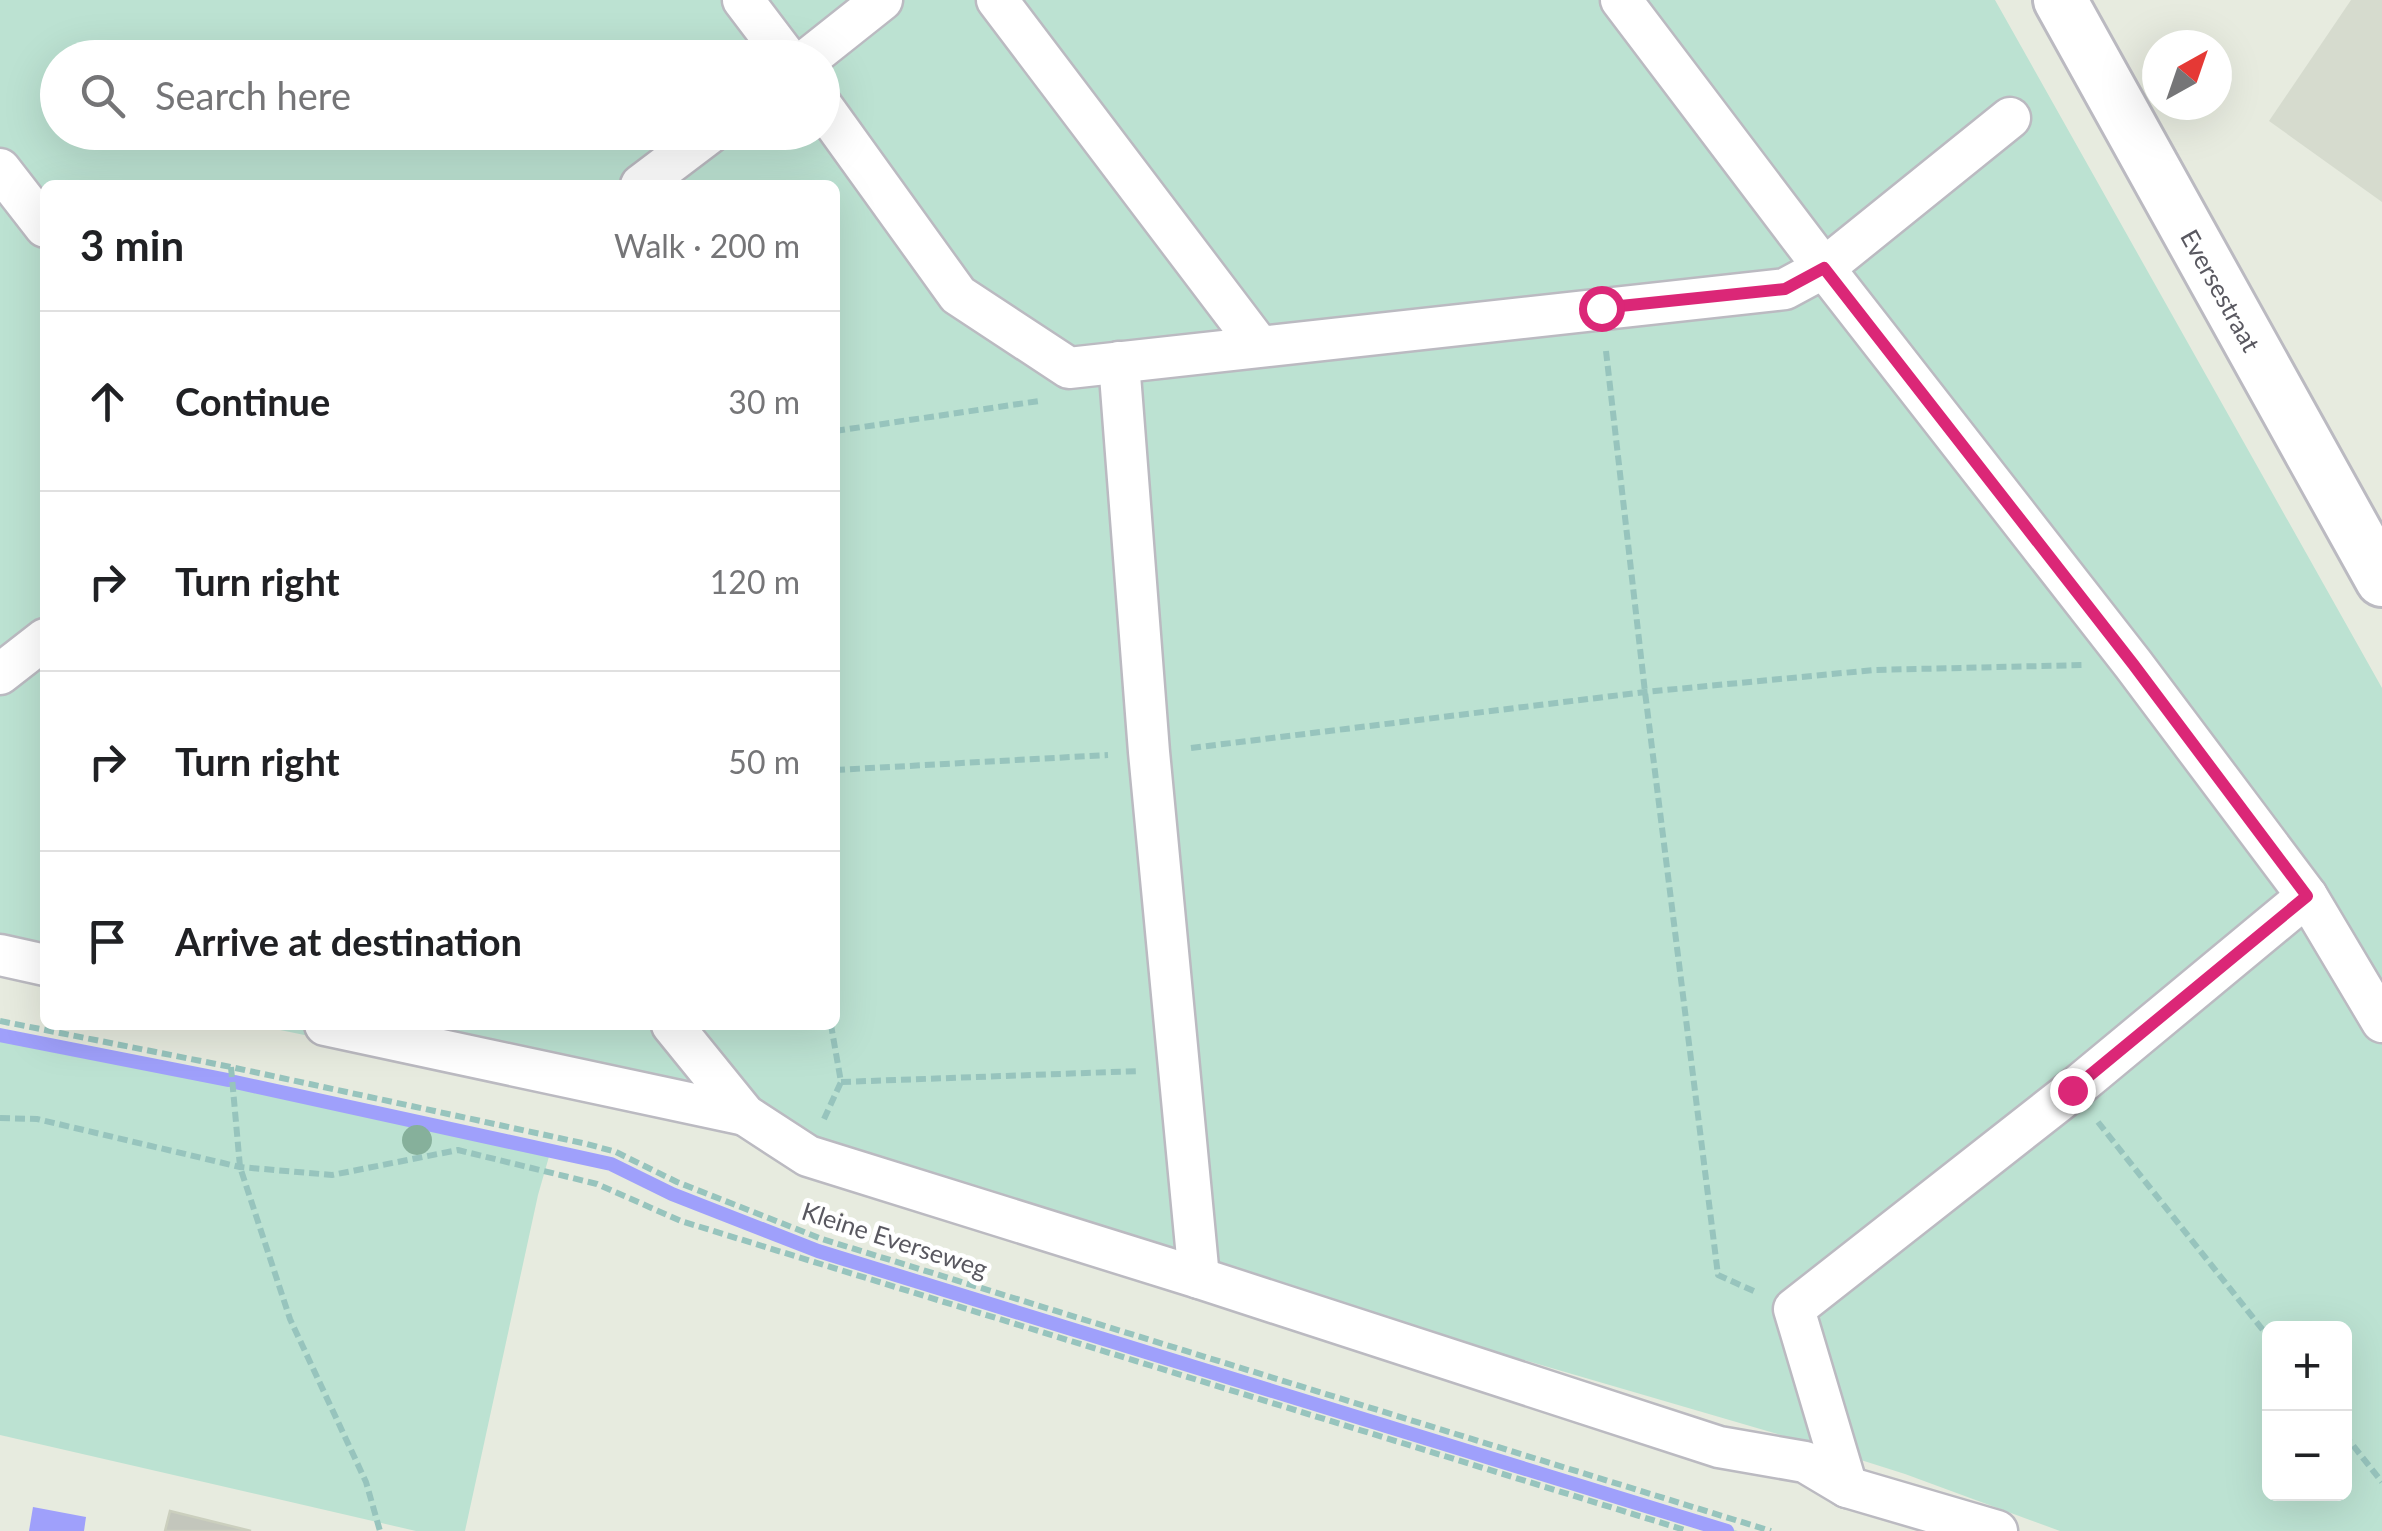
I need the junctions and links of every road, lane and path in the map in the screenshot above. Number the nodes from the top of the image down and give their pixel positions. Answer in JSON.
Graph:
{"nodes":[{"id":1,"x":743,"y":0,"type":"edge"},
{"id":2,"x":882,"y":0,"type":"edge"},
{"id":3,"x":997,"y":0,"type":"edge"},
{"id":4,"x":1621,"y":0,"type":"edge"},
{"id":5,"x":2060,"y":0,"type":"edge"},
{"id":6,"x":773,"y":40,"type":"edge"},
{"id":7,"x":832,"y":40,"type":"edge"},
{"id":8,"x":2010,"y":118,"type":"dead end"},
{"id":9,"x":840,"y":131,"type":"edge"},
{"id":10,"x":687,"y":150,"type":"edge"},
{"id":11,"x":0,"y":169,"type":"edge"},
{"id":12,"x":648,"y":180,"type":"edge"},
{"id":13,"x":40,"y":221,"type":"edge"},
{"id":14,"x":1824,"y":268,"type":"junction"},
{"id":15,"x":1601,"y":308,"type":"junction"},
{"id":16,"x":1258,"y":346,"type":"junction"},
{"id":17,"x":1119,"y":362,"type":"junction"},
{"id":18,"x":1069,"y":368,"type":"junction"},
{"id":19,"x":840,"y":430,"type":"edge"},
{"id":20,"x":2382,"y":580,"type":"edge"},
{"id":21,"x":40,"y":643,"type":"edge"},
{"id":22,"x":2133,"y":664,"type":"junction"},
{"id":23,"x":0,"y":674,"type":"edge"},
{"id":24,"x":1645,"y":692,"type":"junction"},
{"id":25,"x":1149,"y":752,"type":"junction"},
{"id":26,"x":840,"y":770,"type":"edge"},
{"id":27,"x":2307,"y":896,"type":"junction"},
{"id":28,"x":0,"y":955,"type":"edge"},
{"id":29,"x":40,"y":964,"type":"edge"},
{"id":30,"x":0,"y":1021,"type":"edge"},
{"id":31,"x":2382,"y":1022,"type":"edge"},
{"id":32,"x":40,"y":1029,"type":"edge"},
{"id":33,"x":45,"y":1030,"type":"edge"},
{"id":34,"x":347,"y":1030,"type":"edge"},
{"id":35,"x":676,"y":1030,"type":"edge"},
{"id":36,"x":832,"y":1030,"type":"edge"},
{"id":37,"x":231,"y":1067,"type":"junction"},
{"id":38,"x":1179,"y":1070,"type":"junction"},
{"id":39,"x":841,"y":1082,"type":"junction"},
{"id":40,"x":2072,"y":1090,"type":"junction"},
{"id":41,"x":745,"y":1115,"type":"junction"},
{"id":42,"x":0,"y":1118,"type":"edge"},
{"id":43,"x":808,"y":1156,"type":"junction"},
{"id":44,"x":240,"y":1167,"type":"junction"},
{"id":45,"x":1199,"y":1278,"type":"junction"},
{"id":46,"x":1794,"y":1309,"type":"junction"},
{"id":47,"x":2262,"y":1329,"type":"edge"},
{"id":48,"x":2352,"y":1444,"type":"edge"},
{"id":49,"x":2382,"y":1482,"type":"edge"},
{"id":50,"x":1847,"y":1488,"type":"junction"},
{"id":51,"x":380,"y":1531,"type":"edge"},
{"id":52,"x":1688,"y":1531,"type":"edge"},
{"id":53,"x":1770,"y":1531,"type":"edge"},
{"id":54,"x":1997,"y":1531,"type":"edge"}],
"edges":[{"from":1,"to":6,"type":"street"},
{"from":2,"to":7,"type":"street"},
{"from":3,"to":16,"type":"street"},
{"from":4,"to":14,"type":"street"},
{"from":5,"to":20,"type":"street","name":"Eversestraat"},
{"from":8,"to":14,"type":"street"},
{"from":9,"to":18,"type":"street"},
{"from":10,"to":12,"type":"street"},
{"from":11,"to":13,"type":"street"},
{"from":14,"to":15,"type":"street"},
{"from":14,"to":22,"type":"street"},
{"from":15,"to":16,"type":"street"},
{"from":15,"to":24,"type":"path"},
{"from":16,"to":17,"type":"street"},
{"from":17,"to":18,"type":"street"},
{"from":17,"to":25,"type":"street"},
{"from":18,"to":19,"type":"path"},
{"from":21,"to":23,"type":"street"},
{"from":22,"to":24,"type":"path"},
{"from":22,"to":27,"type":"street"},
{"from":24,"to":25,"type":"path"},
{"from":24,"to":46,"type":"path"},
{"from":25,"to":26,"type":"path"},
{"from":25,"to":38,"type":"street"},
{"from":27,"to":31,"type":"street"},
{"from":27,"to":40,"type":"street"},
{"from":28,"to":29,"type":"street"},
{"from":30,"to":32,"type":"path","name":"Kleine Everseweg"},
{"from":33,"to":37,"type":"path","name":"Kleine Everseweg"},
{"from":34,"to":41,"type":"street"},
{"from":35,"to":41,"type":"street"},
{"from":36,"to":39,"type":"path"},
{"from":37,"to":44,"type":"path"},
{"from":37,"to":53,"type":"path","name":"Kleine Everseweg"},
{"from":38,"to":39,"type":"path"},
{"from":38,"to":45,"type":"street"},
{"from":39,"to":43,"type":"path"},
{"from":40,"to":46,"type":"street"},
{"from":40,"to":47,"type":"path"},
{"from":41,"to":43,"type":"street"},
{"from":42,"to":44,"type":"path"},
{"from":43,"to":45,"type":"street"},
{"from":44,"to":51,"type":"path"},
{"from":44,"to":52,"type":"path"},
{"from":45,"to":50,"type":"street"},
{"from":46,"to":50,"type":"street"},
{"from":48,"to":49,"type":"path"},
{"from":50,"to":54,"type":"street"}]}
